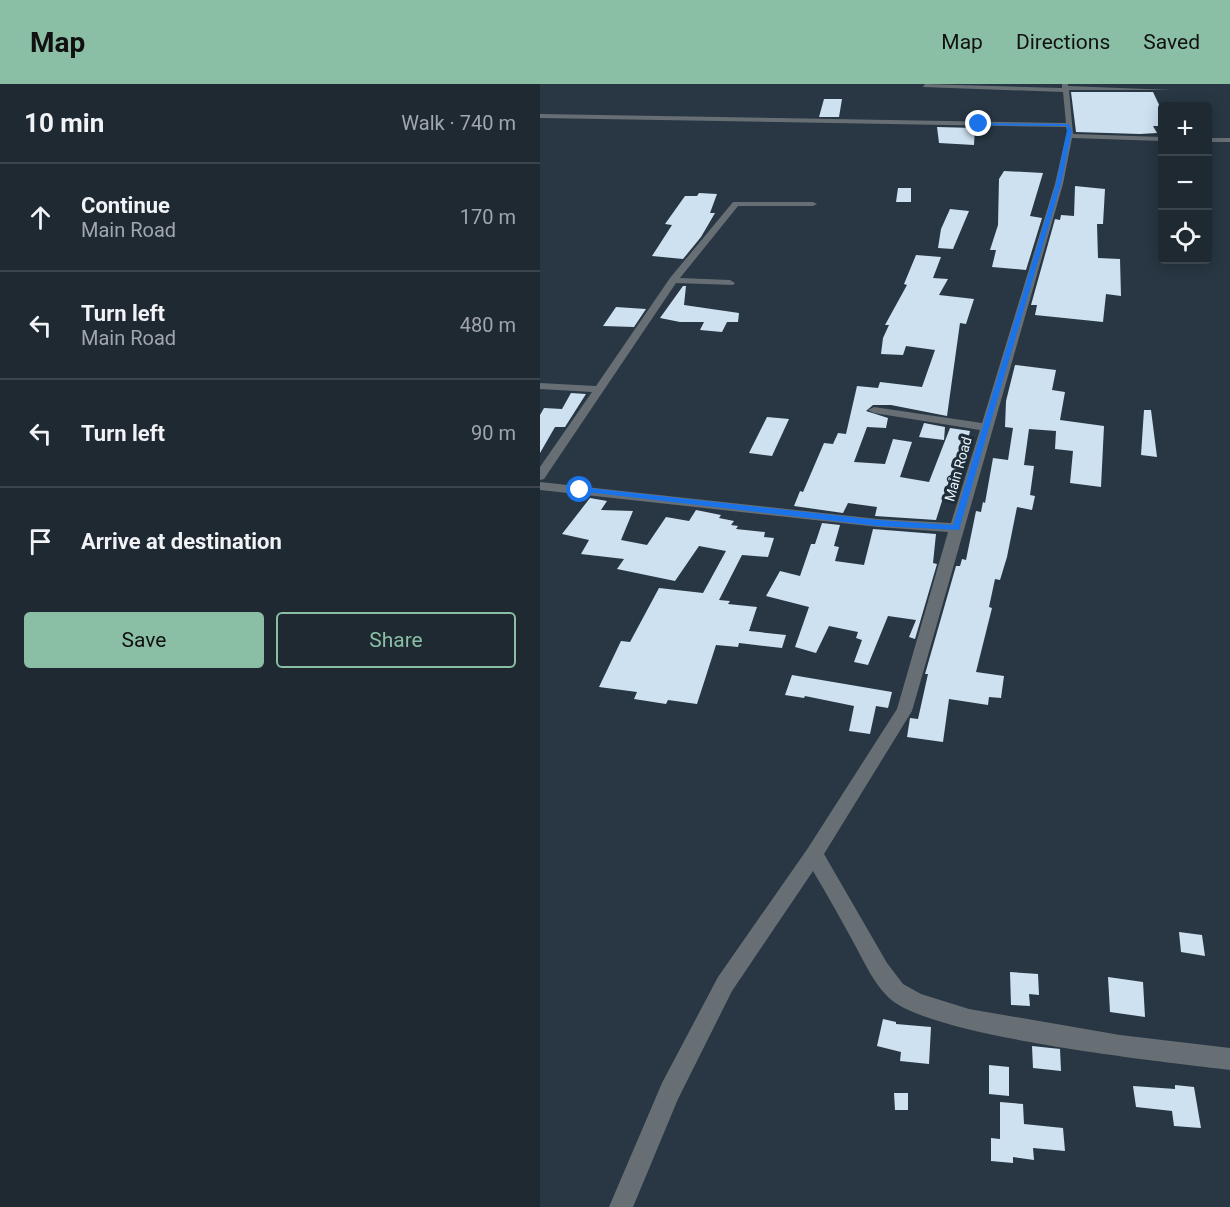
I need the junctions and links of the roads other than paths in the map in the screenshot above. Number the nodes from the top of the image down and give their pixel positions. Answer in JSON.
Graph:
{"nodes":[{"id":1,"x":925,"y":86,"type":"dead end"},
{"id":2,"x":1065,"y":87,"type":"edge"},
{"id":3,"x":1169,"y":90,"type":"dead end"},
{"id":4,"x":540,"y":116,"type":"edge"},
{"id":5,"x":1069,"y":131,"type":"junction"},
{"id":6,"x":1158,"y":139,"type":"edge"},
{"id":7,"x":1212,"y":140,"type":"edge"},
{"id":8,"x":1230,"y":140,"type":"edge"},
{"id":9,"x":813,"y":204,"type":"dead end"},
{"id":10,"x":673,"y":280,"type":"junction"},
{"id":11,"x":730,"y":283,"type":"dead end"},
{"id":12,"x":540,"y":386,"type":"edge"},
{"id":13,"x":599,"y":389,"type":"junction"},
{"id":14,"x":874,"y":410,"type":"dead end"},
{"id":15,"x":986,"y":427,"type":"junction"},
{"id":16,"x":540,"y":476,"type":"edge"},
{"id":17,"x":540,"y":486,"type":"edge"},
{"id":18,"x":956,"y":528,"type":"junction"},
{"id":19,"x":814,"y":854,"type":"junction"},
{"id":20,"x":1230,"y":1059,"type":"edge"},
{"id":21,"x":621,"y":1207,"type":"edge"}],
"edges":[{"from":1,"to":2,"type":"street"},
{"from":2,"to":3,"type":"street"},
{"from":2,"to":5,"type":"street","name":"Main Road"},
{"from":4,"to":5,"type":"street"},
{"from":5,"to":6,"type":"street"},
{"from":5,"to":15,"type":"street","name":"Main Road"},
{"from":7,"to":8,"type":"street"},
{"from":9,"to":10,"type":"street"},
{"from":10,"to":11,"type":"street"},
{"from":10,"to":13,"type":"street"},
{"from":12,"to":13,"type":"street"},
{"from":13,"to":16,"type":"street"},
{"from":14,"to":15,"type":"street"},
{"from":15,"to":18,"type":"street","name":"Main Road"},
{"from":17,"to":18,"type":"street"},
{"from":18,"to":19,"type":"street","name":"Main Road"},
{"from":19,"to":20,"type":"street"},
{"from":19,"to":21,"type":"street","name":"Main Road"}]}
